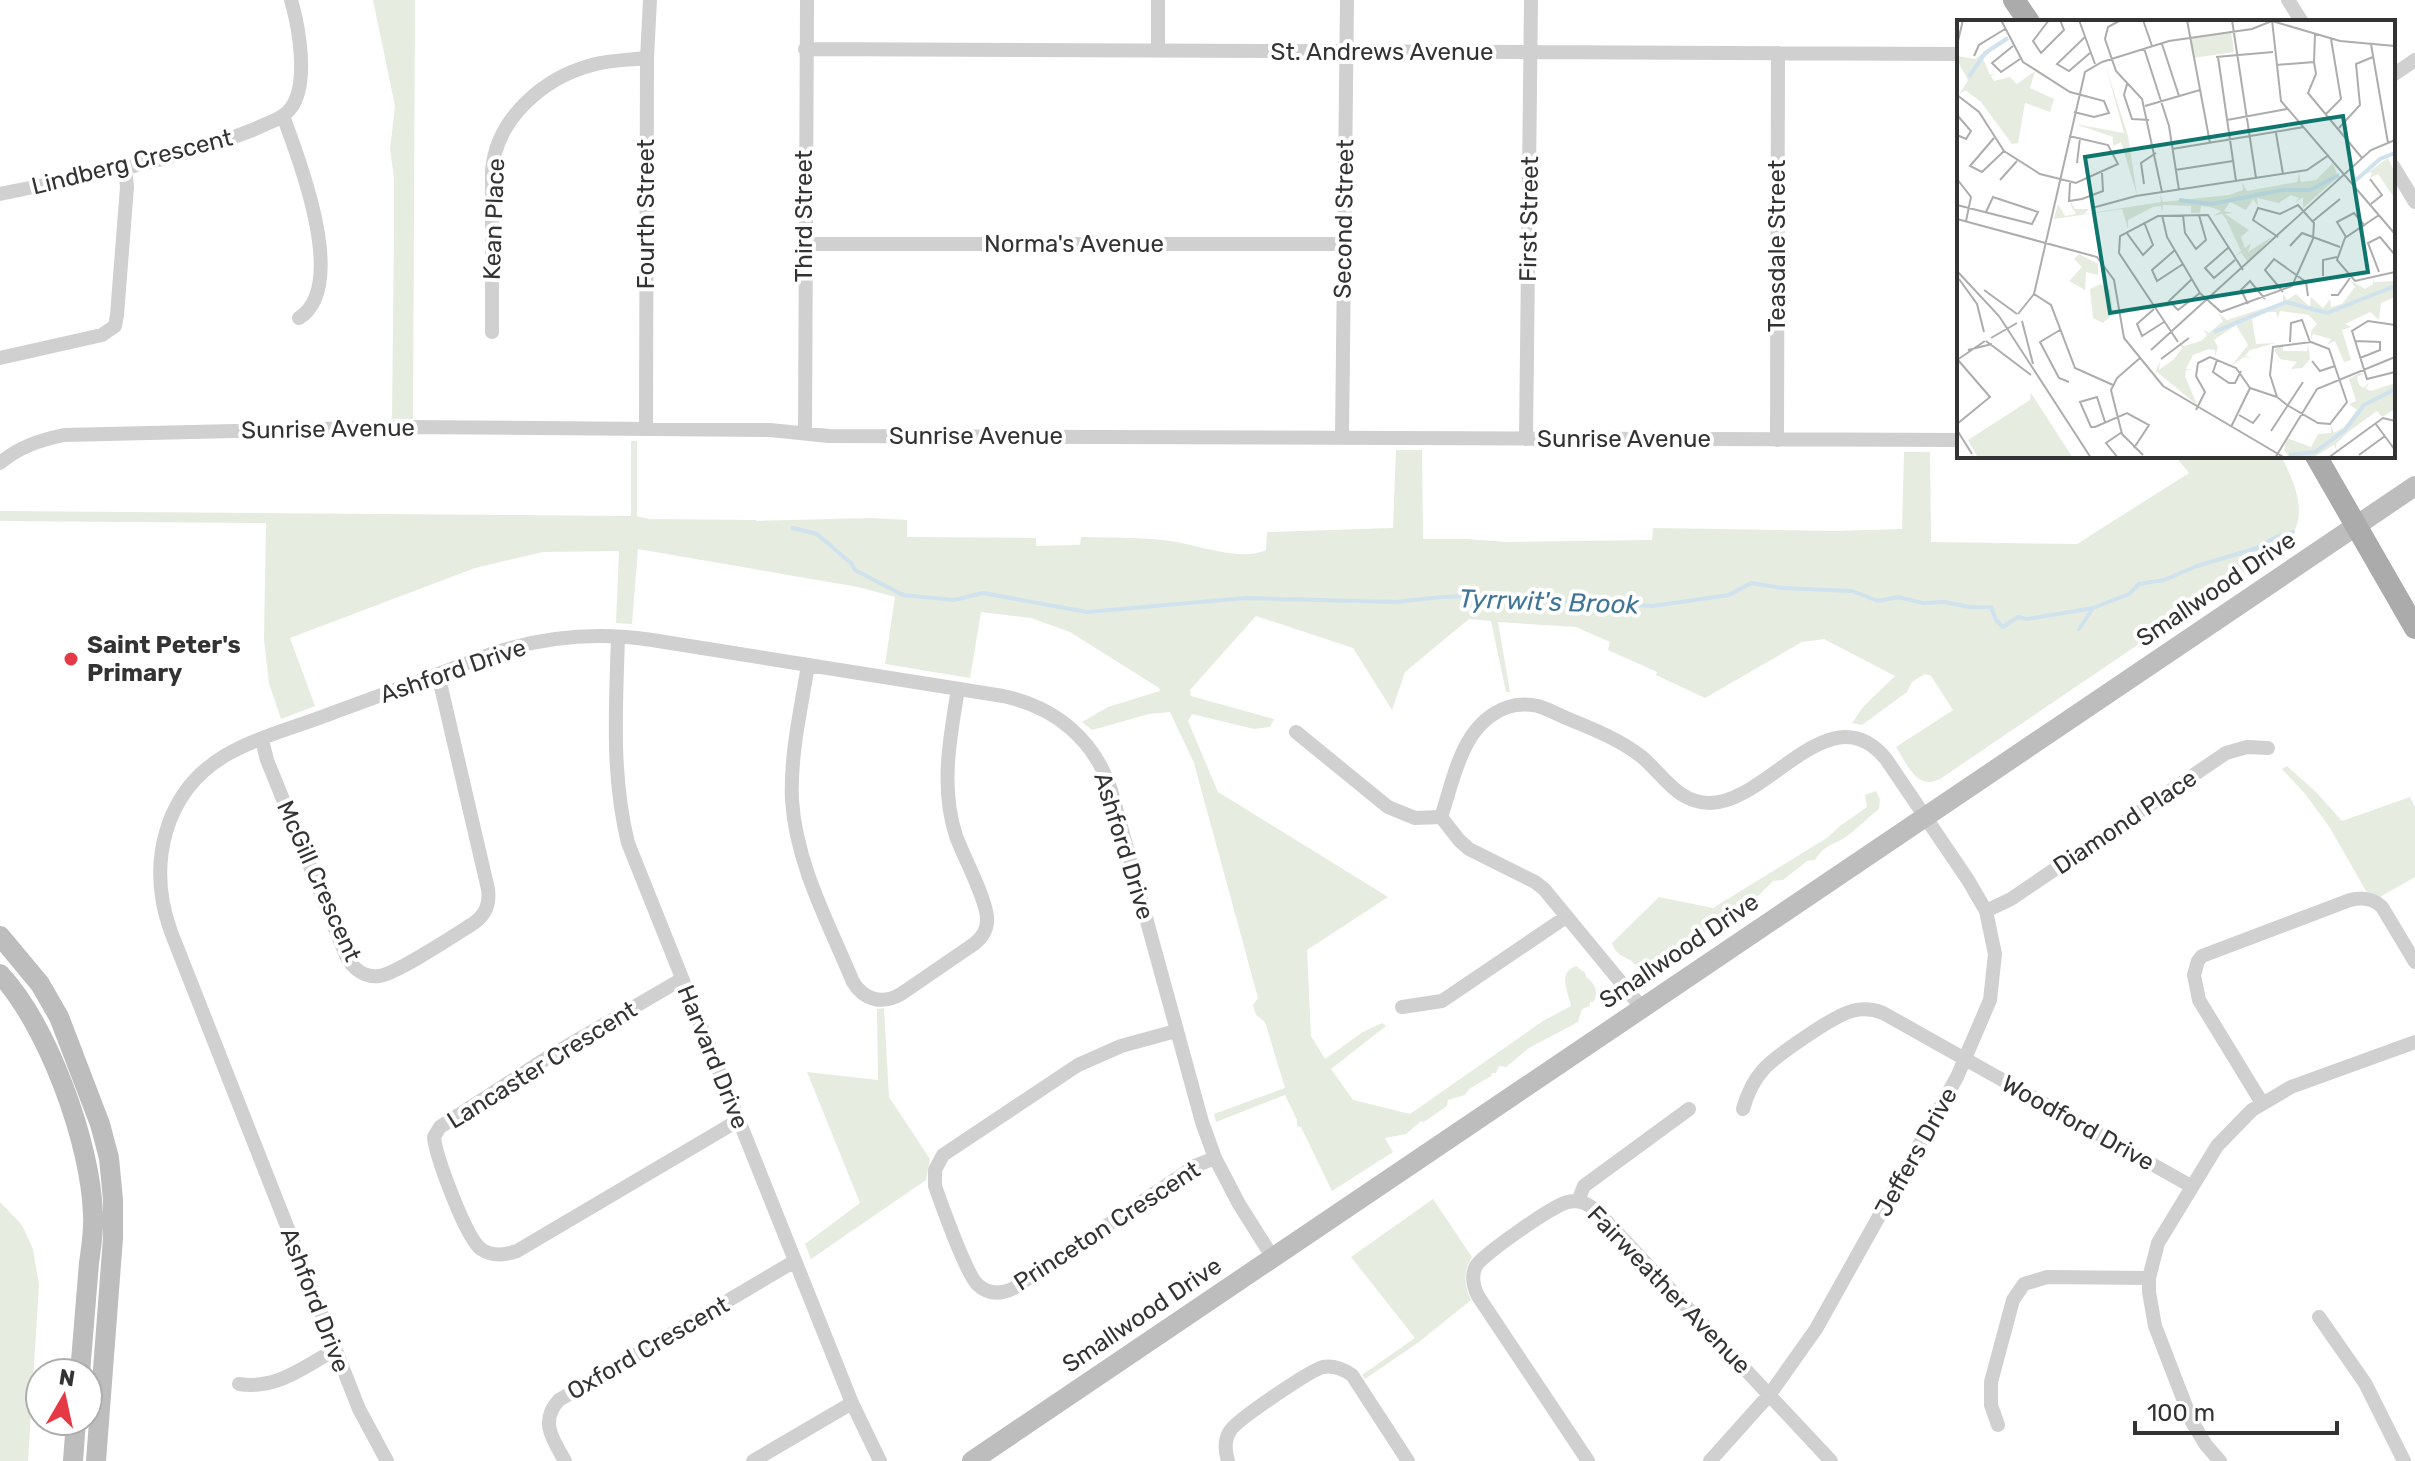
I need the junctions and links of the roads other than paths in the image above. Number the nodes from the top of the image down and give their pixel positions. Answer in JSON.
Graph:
{"nodes":[{"id":1,"x":291,"y":0,"type":"edge"},
{"id":2,"x":650,"y":0,"type":"edge"},
{"id":3,"x":807,"y":0,"type":"edge"},
{"id":4,"x":1158,"y":0,"type":"edge"},
{"id":5,"x":1347,"y":0,"type":"edge"},
{"id":6,"x":1531,"y":0,"type":"edge"},
{"id":7,"x":2014,"y":0,"type":"edge"},
{"id":8,"x":2288,"y":0,"type":"edge"},
{"id":9,"x":2028,"y":20,"type":"edge"},
{"id":10,"x":2301,"y":20,"type":"edge"},
{"id":11,"x":805,"y":49,"type":"junction"},
{"id":12,"x":1158,"y":50,"type":"junction"},
{"id":13,"x":1347,"y":52,"type":"junction"},
{"id":14,"x":1531,"y":53,"type":"junction"},
{"id":15,"x":1778,"y":53,"type":"junction"},
{"id":16,"x":1957,"y":54,"type":"edge"},
{"id":17,"x":647,"y":58,"type":"junction"},
{"id":18,"x":2415,"y":60,"type":"edge"},
{"id":19,"x":2395,"y":74,"type":"edge"},
{"id":20,"x":283,"y":116,"type":"junction"},
{"id":21,"x":125,"y":168,"type":"junction"},
{"id":22,"x":2395,"y":169,"type":"edge"},
{"id":23,"x":0,"y":194,"type":"edge"},
{"id":24,"x":2415,"y":202,"type":"edge"},
{"id":25,"x":804,"y":244,"type":"junction"},
{"id":26,"x":1344,"y":244,"type":"junction"},
{"id":27,"x":299,"y":318,"type":"dead end"},
{"id":28,"x":492,"y":332,"type":"dead end"},
{"id":29,"x":0,"y":358,"type":"edge"},
{"id":30,"x":646,"y":429,"type":"junction"},
{"id":31,"x":805,"y":433,"type":"junction"},
{"id":32,"x":1342,"y":438,"type":"junction"},
{"id":33,"x":1526,"y":439,"type":"junction"},
{"id":34,"x":1777,"y":440,"type":"junction"},
{"id":35,"x":1957,"y":440,"type":"edge"},
{"id":36,"x":2317,"y":458,"type":"edge"},
{"id":37,"x":0,"y":463,"type":"edge"},
{"id":38,"x":2415,"y":486,"type":"edge"},
{"id":39,"x":2355,"y":526,"type":"junction"},
{"id":40,"x":2415,"y":628,"type":"edge"},
{"id":41,"x":618,"y":637,"type":"junction"},
{"id":42,"x":808,"y":665,"type":"junction"},
{"id":43,"x":438,"y":674,"type":"junction"},
{"id":44,"x":958,"y":689,"type":"junction"},
{"id":45,"x":1296,"y":732,"type":"dead end"},
{"id":46,"x":262,"y":740,"type":"junction"},
{"id":47,"x":2268,"y":748,"type":"dead end"},
{"id":48,"x":1924,"y":816,"type":"junction"},
{"id":49,"x":1441,"y":817,"type":"junction"},
{"id":50,"x":1986,"y":911,"type":"junction"},
{"id":51,"x":1566,"y":917,"type":"junction"},
{"id":52,"x":0,"y":936,"type":"edge"},
{"id":53,"x":2415,"y":962,"type":"edge"},
{"id":54,"x":0,"y":974,"type":"edge"},
{"id":55,"x":682,"y":979,"type":"junction"},
{"id":56,"x":1402,"y":1007,"type":"dead end"},
{"id":57,"x":1642,"y":1008,"type":"junction"},
{"id":58,"x":1176,"y":1031,"type":"junction"},
{"id":59,"x":2415,"y":1042,"type":"edge"},
{"id":60,"x":1965,"y":1060,"type":"junction"},
{"id":61,"x":2262,"y":1103,"type":"junction"},
{"id":62,"x":1689,"y":1109,"type":"dead end"},
{"id":63,"x":1743,"y":1109,"type":"dead end"},
{"id":64,"x":739,"y":1120,"type":"junction"},
{"id":65,"x":1215,"y":1158,"type":"junction"},
{"id":66,"x":2191,"y":1186,"type":"junction"},
{"id":67,"x":1578,"y":1201,"type":"junction"},
{"id":68,"x":1273,"y":1258,"type":"junction"},
{"id":69,"x":795,"y":1261,"type":"junction"},
{"id":70,"x":2149,"y":1278,"type":"junction"},
{"id":71,"x":2319,"y":1317,"type":"dead end"},
{"id":72,"x":335,"y":1350,"type":"junction"},
{"id":73,"x":81,"y":1357,"type":"edge"},
{"id":74,"x":239,"y":1384,"type":"dead end"},
{"id":75,"x":1770,"y":1394,"type":"junction"},
{"id":76,"x":852,"y":1403,"type":"junction"},
{"id":77,"x":1998,"y":1425,"type":"dead end"},
{"id":78,"x":75,"y":1437,"type":"edge"},
{"id":79,"x":73,"y":1461,"type":"edge"},
{"id":80,"x":96,"y":1461,"type":"edge"},
{"id":81,"x":387,"y":1461,"type":"edge"},
{"id":82,"x":565,"y":1461,"type":"edge"},
{"id":83,"x":753,"y":1461,"type":"edge"},
{"id":84,"x":880,"y":1461,"type":"edge"},
{"id":85,"x":972,"y":1461,"type":"edge"},
{"id":86,"x":1228,"y":1461,"type":"edge"},
{"id":87,"x":1408,"y":1461,"type":"edge"},
{"id":88,"x":1588,"y":1461,"type":"edge"},
{"id":89,"x":1710,"y":1461,"type":"edge"},
{"id":90,"x":1831,"y":1461,"type":"edge"},
{"id":91,"x":2220,"y":1461,"type":"edge"},
{"id":92,"x":2404,"y":1461,"type":"edge"}],
"edges":[{"from":1,"to":20,"type":"street"},
{"from":2,"to":17,"type":"street","name":"Fourth Street"},
{"from":3,"to":11,"type":"street","name":"Third Street"},
{"from":4,"to":12,"type":"street"},
{"from":5,"to":13,"type":"street","name":"Second Street"},
{"from":6,"to":14,"type":"street","name":"First Street"},
{"from":7,"to":9,"type":"main road"},
{"from":8,"to":10,"type":"street"},
{"from":11,"to":12,"type":"street","name":"St. Andrews Avenue"},
{"from":11,"to":25,"type":"street","name":"Third Street"},
{"from":12,"to":13,"type":"street","name":"St. Andrews Avenue"},
{"from":13,"to":14,"type":"street","name":"St. Andrews Avenue"},
{"from":13,"to":26,"type":"street","name":"Second Street"},
{"from":14,"to":15,"type":"street","name":"St. Andrews Avenue"},
{"from":14,"to":33,"type":"street","name":"First Street"},
{"from":15,"to":16,"type":"street","name":"St. Andrews Avenue"},
{"from":15,"to":34,"type":"street","name":"Teasdale Street"},
{"from":17,"to":28,"type":"street","name":"Kean Place"},
{"from":17,"to":30,"type":"street","name":"Fourth Street"},
{"from":18,"to":19,"type":"street"},
{"from":20,"to":21,"type":"street","name":"Lindberg Crescent"},
{"from":20,"to":27,"type":"street"},
{"from":21,"to":23,"type":"street","name":"Lindberg Crescent"},
{"from":21,"to":29,"type":"street"},
{"from":22,"to":24,"type":"street"},
{"from":25,"to":26,"type":"street","name":"Norma's Avenue"},
{"from":25,"to":31,"type":"street","name":"Third Street"},
{"from":26,"to":32,"type":"street","name":"Second Street"},
{"from":30,"to":31,"type":"street","name":"Sunrise Avenue"},
{"from":30,"to":37,"type":"street","name":"Sunrise Avenue"},
{"from":31,"to":32,"type":"street","name":"Sunrise Avenue"},
{"from":32,"to":33,"type":"street","name":"Sunrise Avenue"},
{"from":33,"to":34,"type":"street","name":"Sunrise Avenue"},
{"from":34,"to":35,"type":"street","name":"Sunrise Avenue"},
{"from":36,"to":39,"type":"main road"},
{"from":38,"to":39,"type":"street","name":"Smallwood Drive"},
{"from":39,"to":40,"type":"main road"},
{"from":39,"to":48,"type":"street","name":"Smallwood Drive"},
{"from":41,"to":42,"type":"street","name":"Ashford Drive"},
{"from":41,"to":43,"type":"street","name":"Ashford Drive"},
{"from":41,"to":55,"type":"street","name":"Harvard Drive"},
{"from":42,"to":44,"type":"street","name":"Ashford Drive"},
{"from":42,"to":44,"type":"street"},
{"from":43,"to":46,"type":"street","name":"Ashford Drive"},
{"from":43,"to":46,"type":"street","name":"McGill Crescent"},
{"from":44,"to":58,"type":"street","name":"Ashford Drive"},
{"from":45,"to":49,"type":"street"},
{"from":46,"to":72,"type":"street","name":"Ashford Drive"},
{"from":47,"to":50,"type":"street","name":"Diamond Place"},
{"from":48,"to":49,"type":"street","name":"Jeffers Drive"},
{"from":48,"to":50,"type":"street","name":"Jeffers Drive"},
{"from":48,"to":57,"type":"street","name":"Smallwood Drive"},
{"from":49,"to":51,"type":"street"},
{"from":50,"to":60,"type":"street","name":"Jeffers Drive"},
{"from":51,"to":56,"type":"street"},
{"from":51,"to":57,"type":"street"},
{"from":52,"to":80,"type":"street"},
{"from":53,"to":61,"type":"street"},
{"from":54,"to":73,"type":"street"},
{"from":55,"to":64,"type":"street","name":"Harvard Drive"},
{"from":55,"to":64,"type":"street","name":"Lancaster Crescent"},
{"from":57,"to":68,"type":"street","name":"Smallwood Drive"},
{"from":58,"to":65,"type":"street","name":"Ashford Drive"},
{"from":58,"to":65,"type":"street","name":"Princeton Crescent"},
{"from":59,"to":61,"type":"street"},
{"from":60,"to":63,"type":"street","name":"Woodford Drive"},
{"from":60,"to":66,"type":"street","name":"Woodford Drive"},
{"from":60,"to":75,"type":"street","name":"Jeffers Drive"},
{"from":61,"to":66,"type":"street"},
{"from":62,"to":67,"type":"street"},
{"from":64,"to":69,"type":"street","name":"Harvard Drive"},
{"from":65,"to":68,"type":"street","name":"Ashford Drive"},
{"from":66,"to":70,"type":"street"},
{"from":67,"to":75,"type":"street","name":"Fairweather Avenue"},
{"from":67,"to":88,"type":"street","name":"Fairweather Avenue"},
{"from":68,"to":85,"type":"street","name":"Smallwood Drive"},
{"from":69,"to":76,"type":"street","name":"Harvard Drive"},
{"from":69,"to":82,"type":"street","name":"Oxford Crescent"},
{"from":70,"to":77,"type":"street"},
{"from":70,"to":91,"type":"street"},
{"from":71,"to":92,"type":"street"},
{"from":72,"to":74,"type":"street"},
{"from":72,"to":81,"type":"street","name":"Ashford Drive"},
{"from":75,"to":89,"type":"street","name":"Jeffers Drive"},
{"from":75,"to":90,"type":"street","name":"Fairweather Avenue"},
{"from":76,"to":83,"type":"street"},
{"from":76,"to":84,"type":"street","name":"Harvard Drive"},
{"from":78,"to":79,"type":"street"},
{"from":86,"to":87,"type":"street"}]}
